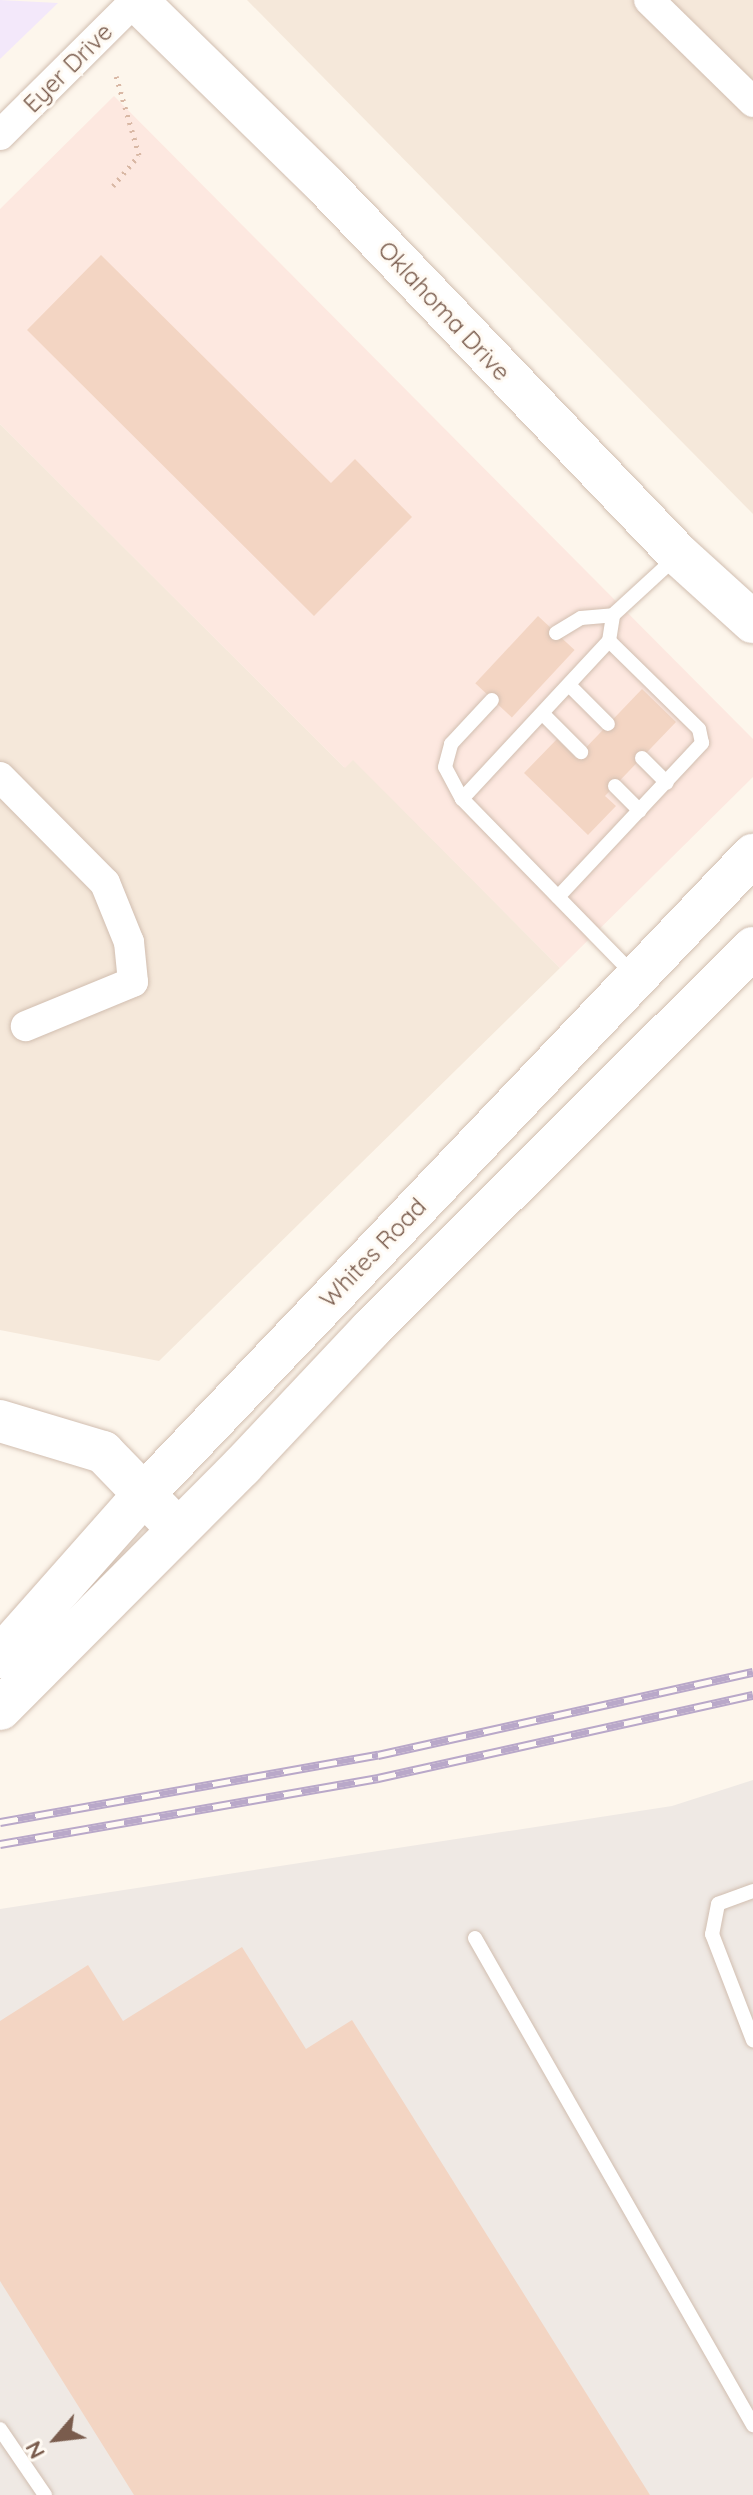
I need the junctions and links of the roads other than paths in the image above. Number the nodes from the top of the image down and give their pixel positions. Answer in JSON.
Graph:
{"nodes":[{"id":1,"x":136,"y":0,"type":"edge"},
{"id":2,"x":649,"y":0,"type":"edge"},
{"id":3,"x":753,"y":102,"type":"edge"},
{"id":4,"x":0,"y":135,"type":"edge"},
{"id":5,"x":679,"y":555,"type":"junction"},
{"id":6,"x":613,"y":615,"type":"junction"},
{"id":7,"x":753,"y":622,"type":"edge"},
{"id":8,"x":556,"y":633,"type":"dead end"},
{"id":9,"x":609,"y":641,"type":"junction"},
{"id":10,"x":569,"y":685,"type":"junction"},
{"id":11,"x":492,"y":700,"type":"dead end"},
{"id":12,"x":543,"y":714,"type":"junction"},
{"id":13,"x":608,"y":724,"type":"dead end"},
{"id":14,"x":581,"y":752,"type":"dead end"},
{"id":15,"x":642,"y":758,"type":"dead end"},
{"id":16,"x":0,"y":777,"type":"edge"},
{"id":17,"x":667,"y":783,"type":"junction"},
{"id":18,"x":615,"y":786,"type":"dead end"},
{"id":19,"x":462,"y":799,"type":"junction"},
{"id":20,"x":640,"y":811,"type":"junction"},
{"id":21,"x":753,"y":855,"type":"edge"},
{"id":22,"x":558,"y":897,"type":"junction"},
{"id":23,"x":753,"y":948,"type":"edge"},
{"id":24,"x":636,"y":977,"type":"junction"},
{"id":25,"x":26,"y":1026,"type":"dead end"},
{"id":26,"x":0,"y":1421,"type":"edge"},
{"id":27,"x":144,"y":1494,"type":"junction"},
{"id":28,"x":178,"y":1531,"type":"junction"},
{"id":29,"x":0,"y":1657,"type":"edge"},
{"id":30,"x":0,"y":1709,"type":"edge"},
{"id":31,"x":753,"y":1891,"type":"edge"},
{"id":32,"x":475,"y":1938,"type":"dead end"},
{"id":33,"x":753,"y":2040,"type":"edge"},
{"id":34,"x":753,"y":2425,"type":"edge"},
{"id":35,"x":0,"y":2429,"type":"edge"},
{"id":36,"x":45,"y":2495,"type":"edge"}],
"edges":[{"from":1,"to":4,"type":"street","name":"Eyer Drive"},
{"from":1,"to":5,"type":"main road","name":"Oklahoma Drive"},
{"from":2,"to":3,"type":"street"},
{"from":5,"to":6,"type":"lane"},
{"from":5,"to":7,"type":"main road","name":"Oklahoma Drive"},
{"from":6,"to":8,"type":"lane"},
{"from":6,"to":9,"type":"lane"},
{"from":9,"to":10,"type":"lane"},
{"from":9,"to":17,"type":"lane"},
{"from":10,"to":12,"type":"lane"},
{"from":10,"to":13,"type":"lane"},
{"from":11,"to":19,"type":"lane"},
{"from":12,"to":14,"type":"lane"},
{"from":12,"to":19,"type":"lane"},
{"from":15,"to":17,"type":"lane"},
{"from":16,"to":25,"type":"street"},
{"from":17,"to":20,"type":"lane"},
{"from":18,"to":20,"type":"lane"},
{"from":19,"to":22,"type":"lane"},
{"from":20,"to":22,"type":"lane"},
{"from":21,"to":24,"type":"main road","name":"Whites Road"},
{"from":22,"to":24,"type":"lane"},
{"from":23,"to":28,"type":"main road"},
{"from":24,"to":27,"type":"main road","name":"Whites Road"},
{"from":26,"to":27,"type":"main road"},
{"from":27,"to":28,"type":"main road"},
{"from":27,"to":29,"type":"main road","name":"Whites Road"},
{"from":28,"to":30,"type":"main road"},
{"from":31,"to":33,"type":"lane"},
{"from":32,"to":34,"type":"lane"},
{"from":35,"to":36,"type":"lane"}]}
